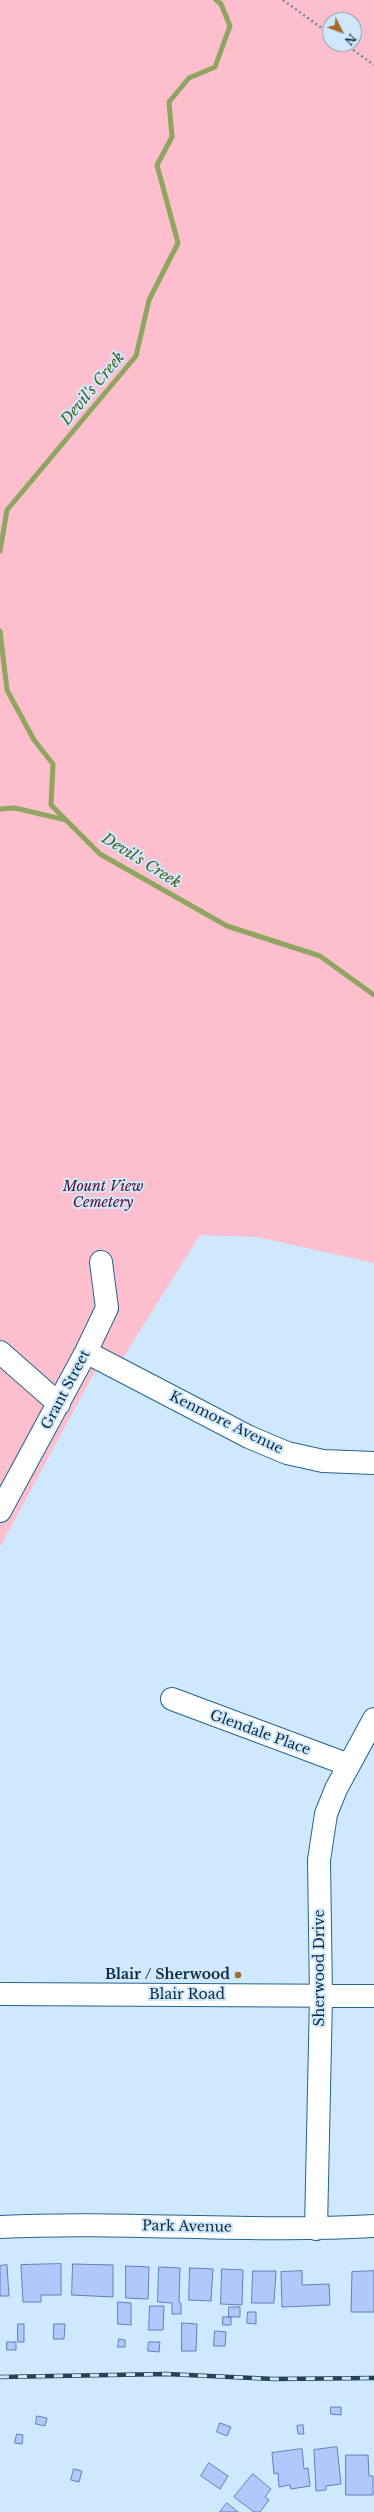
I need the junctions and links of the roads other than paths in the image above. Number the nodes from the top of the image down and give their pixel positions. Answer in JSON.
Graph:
{"nodes":[{"id":1,"x":101,"y":1262,"type":"dead end"},
{"id":2,"x":0,"y":1352,"type":"edge"},
{"id":3,"x":86,"y":1352,"type":"junction"},
{"id":4,"x":59,"y":1404,"type":"junction"},
{"id":5,"x":374,"y":1463,"type":"edge"},
{"id":6,"x":0,"y":1511,"type":"edge"},
{"id":7,"x":172,"y":1699,"type":"dead end"},
{"id":8,"x":374,"y":1719,"type":"edge"},
{"id":9,"x":349,"y":1765,"type":"junction"},
{"id":10,"x":0,"y":1994,"type":"edge"},
{"id":11,"x":321,"y":1996,"type":"junction"},
{"id":12,"x":374,"y":1996,"type":"edge"},
{"id":13,"x":374,"y":2226,"type":"edge"},
{"id":14,"x":0,"y":2227,"type":"edge"},
{"id":15,"x":316,"y":2229,"type":"junction"}],
"edges":[{"from":1,"to":3,"type":"street","name":"Grant Street"},
{"from":2,"to":4,"type":"street"},
{"from":3,"to":4,"type":"street","name":"Grant Street"},
{"from":3,"to":5,"type":"street","name":"Kenmore Avenue"},
{"from":4,"to":6,"type":"street","name":"Grant Street"},
{"from":7,"to":9,"type":"street","name":"Glendale Place"},
{"from":8,"to":9,"type":"street","name":"Sherwood Drive"},
{"from":9,"to":11,"type":"street","name":"Sherwood Drive"},
{"from":10,"to":11,"type":"street","name":"Blair Road"},
{"from":11,"to":12,"type":"street","name":"Blair Road"},
{"from":11,"to":15,"type":"street","name":"Sherwood Drive"},
{"from":13,"to":15,"type":"street","name":"Park Avenue"},
{"from":14,"to":15,"type":"street","name":"Park Avenue"}]}
